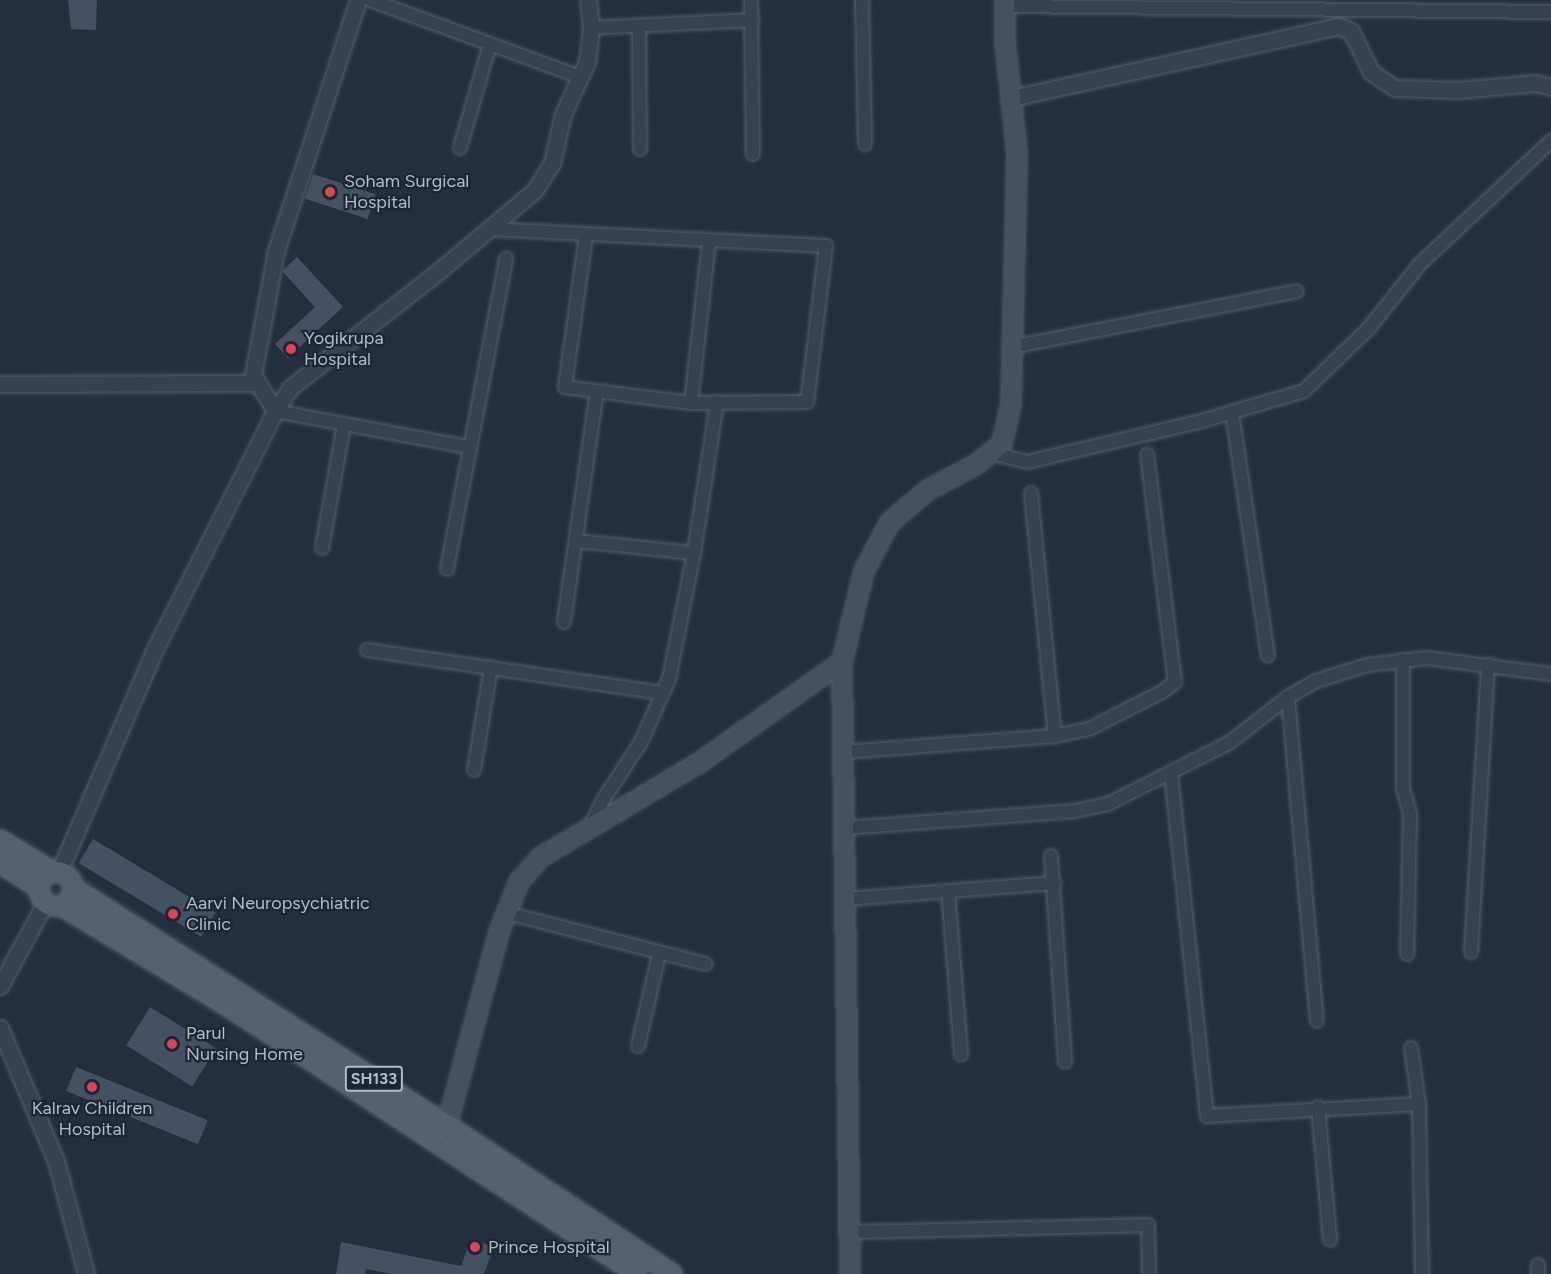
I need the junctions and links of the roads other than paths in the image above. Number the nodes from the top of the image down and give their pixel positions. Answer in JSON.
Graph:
{"nodes":[{"id":1,"x":358,"y":0,"type":"edge"},
{"id":2,"x":370,"y":0,"type":"edge"},
{"id":3,"x":588,"y":0,"type":"edge"},
{"id":4,"x":751,"y":0,"type":"edge"},
{"id":5,"x":862,"y":0,"type":"edge"},
{"id":6,"x":1005,"y":3,"type":"edge"},
{"id":7,"x":1113,"y":4,"type":"edge"},
{"id":8,"x":1205,"y":4,"type":"edge"},
{"id":9,"x":1294,"y":5,"type":"edge"},
{"id":10,"x":1386,"y":5,"type":"edge"},
{"id":11,"x":1464,"y":6,"type":"edge"},
{"id":12,"x":1543,"y":8,"type":"edge"},
{"id":13,"x":753,"y":20,"type":"junction"},
{"id":14,"x":639,"y":26,"type":"junction"},
{"id":15,"x":591,"y":28,"type":"junction"},
{"id":16,"x":490,"y":44,"type":"junction"},
{"id":17,"x":580,"y":77,"type":"junction"},
{"id":18,"x":1551,"y":87,"type":"edge"},
{"id":19,"x":1011,"y":98,"type":"junction"},
{"id":20,"x":1551,"y":141,"type":"edge"},
{"id":21,"x":865,"y":144,"type":"dead end"},
{"id":22,"x":460,"y":148,"type":"dead end"},
{"id":23,"x":640,"y":149,"type":"dead end"},
{"id":24,"x":753,"y":154,"type":"dead end"},
{"id":25,"x":489,"y":229,"type":"junction"},
{"id":26,"x":586,"y":235,"type":"junction"},
{"id":27,"x":709,"y":243,"type":"junction"},
{"id":28,"x":506,"y":260,"type":"dead end"},
{"id":29,"x":1298,"y":291,"type":"dead end"},
{"id":30,"x":1012,"y":347,"type":"junction"},
{"id":31,"x":254,"y":383,"type":"junction"},
{"id":32,"x":0,"y":384,"type":"edge"},
{"id":33,"x":597,"y":391,"type":"junction"},
{"id":34,"x":717,"y":402,"type":"junction"},
{"id":35,"x":691,"y":403,"type":"junction"},
{"id":36,"x":275,"y":411,"type":"junction"},
{"id":37,"x":1232,"y":412,"type":"junction"},
{"id":38,"x":344,"y":424,"type":"junction"},
{"id":39,"x":468,"y":447,"type":"junction"},
{"id":40,"x":991,"y":453,"type":"junction"},
{"id":41,"x":1147,"y":455,"type":"dead end"},
{"id":42,"x":1030,"y":493,"type":"dead end"},
{"id":43,"x":577,"y":541,"type":"junction"},
{"id":44,"x":322,"y":548,"type":"dead end"},
{"id":45,"x":694,"y":553,"type":"junction"},
{"id":46,"x":447,"y":568,"type":"dead end"},
{"id":47,"x":564,"y":622,"type":"dead end"},
{"id":48,"x":367,"y":650,"type":"dead end"},
{"id":49,"x":1268,"y":655,"type":"dead end"},
{"id":50,"x":1402,"y":660,"type":"junction"},
{"id":51,"x":842,"y":662,"type":"junction"},
{"id":52,"x":1488,"y":665,"type":"junction"},
{"id":53,"x":491,"y":668,"type":"junction"},
{"id":54,"x":1551,"y":674,"type":"edge"},
{"id":55,"x":663,"y":693,"type":"junction"},
{"id":56,"x":1288,"y":697,"type":"junction"},
{"id":57,"x":1055,"y":736,"type":"junction"},
{"id":58,"x":844,"y":752,"type":"junction"},
{"id":59,"x":474,"y":770,"type":"dead end"},
{"id":60,"x":1170,"y":773,"type":"junction"},
{"id":61,"x":590,"y":827,"type":"junction"},
{"id":62,"x":845,"y":828,"type":"junction"},
{"id":63,"x":0,"y":840,"type":"edge"},
{"id":64,"x":1051,"y":856,"type":"dead end"},
{"id":65,"x":0,"y":862,"type":"edge"},
{"id":66,"x":56,"y":872,"type":"junction"},
{"id":67,"x":1054,"y":884,"type":"junction"},
{"id":68,"x":73,"y":888,"type":"junction"},
{"id":69,"x":948,"y":891,"type":"junction"},
{"id":70,"x":846,"y":898,"type":"junction"},
{"id":71,"x":48,"y":899,"type":"junction"},
{"id":72,"x":507,"y":913,"type":"junction"},
{"id":73,"x":1471,"y":952,"type":"dead end"},
{"id":74,"x":659,"y":954,"type":"junction"},
{"id":75,"x":1407,"y":954,"type":"dead end"},
{"id":76,"x":706,"y":964,"type":"dead end"},
{"id":77,"x":0,"y":986,"type":"edge"},
{"id":78,"x":1317,"y":1021,"type":"dead end"},
{"id":79,"x":0,"y":1028,"type":"edge"},
{"id":80,"x":638,"y":1046,"type":"dead end"},
{"id":81,"x":1411,"y":1048,"type":"dead end"},
{"id":82,"x":961,"y":1054,"type":"dead end"},
{"id":83,"x":1065,"y":1062,"type":"dead end"},
{"id":84,"x":1419,"y":1104,"type":"junction"},
{"id":85,"x":1318,"y":1107,"type":"junction"},
{"id":86,"x":441,"y":1133,"type":"junction"},
{"id":87,"x":850,"y":1232,"type":"junction"},
{"id":88,"x":1330,"y":1239,"type":"dead end"},
{"id":89,"x":86,"y":1274,"type":"edge"},
{"id":90,"x":637,"y":1274,"type":"edge"},
{"id":91,"x":672,"y":1274,"type":"edge"},
{"id":92,"x":850,"y":1274,"type":"edge"},
{"id":93,"x":1149,"y":1274,"type":"edge"},
{"id":94,"x":1422,"y":1274,"type":"edge"}],
"edges":[{"from":1,"to":31,"type":"street"},
{"from":2,"to":16,"type":"street"},
{"from":3,"to":15,"type":"street"},
{"from":4,"to":13,"type":"street"},
{"from":5,"to":21,"type":"street"},
{"from":6,"to":7,"type":"street"},
{"from":6,"to":19,"type":"main road"},
{"from":7,"to":8,"type":"street"},
{"from":8,"to":9,"type":"street"},
{"from":9,"to":10,"type":"street"},
{"from":10,"to":11,"type":"street"},
{"from":11,"to":12,"type":"street"},
{"from":13,"to":14,"type":"street"},
{"from":13,"to":24,"type":"street"},
{"from":14,"to":15,"type":"street"},
{"from":14,"to":23,"type":"street"},
{"from":15,"to":17,"type":"street"},
{"from":16,"to":17,"type":"street"},
{"from":16,"to":22,"type":"street"},
{"from":17,"to":25,"type":"street"},
{"from":18,"to":19,"type":"street"},
{"from":19,"to":30,"type":"main road"},
{"from":20,"to":37,"type":"street"},
{"from":25,"to":26,"type":"street"},
{"from":25,"to":36,"type":"street"},
{"from":26,"to":27,"type":"street"},
{"from":26,"to":33,"type":"street"},
{"from":27,"to":34,"type":"street"},
{"from":27,"to":35,"type":"street"},
{"from":28,"to":39,"type":"street"},
{"from":29,"to":30,"type":"street"},
{"from":30,"to":40,"type":"main road"},
{"from":31,"to":32,"type":"street"},
{"from":31,"to":36,"type":"street"},
{"from":33,"to":35,"type":"street"},
{"from":33,"to":43,"type":"street"},
{"from":34,"to":35,"type":"street"},
{"from":34,"to":45,"type":"street"},
{"from":36,"to":38,"type":"street"},
{"from":36,"to":66,"type":"street"},
{"from":37,"to":40,"type":"street"},
{"from":37,"to":49,"type":"street"},
{"from":38,"to":39,"type":"street"},
{"from":38,"to":44,"type":"street"},
{"from":39,"to":46,"type":"street"},
{"from":40,"to":51,"type":"main road"},
{"from":41,"to":57,"type":"street"},
{"from":42,"to":57,"type":"street"},
{"from":43,"to":45,"type":"street"},
{"from":43,"to":47,"type":"street"},
{"from":45,"to":55,"type":"street"},
{"from":48,"to":53,"type":"street"},
{"from":50,"to":52,"type":"street"},
{"from":50,"to":56,"type":"street"},
{"from":50,"to":75,"type":"street"},
{"from":51,"to":58,"type":"main road"},
{"from":51,"to":61,"type":"main road"},
{"from":52,"to":54,"type":"street"},
{"from":52,"to":73,"type":"street"},
{"from":53,"to":55,"type":"street"},
{"from":53,"to":59,"type":"street"},
{"from":55,"to":61,"type":"street"},
{"from":56,"to":60,"type":"street"},
{"from":56,"to":78,"type":"street"},
{"from":57,"to":58,"type":"street"},
{"from":58,"to":62,"type":"main road"},
{"from":60,"to":62,"type":"street"},
{"from":60,"to":85,"type":"street"},
{"from":61,"to":72,"type":"main road"},
{"from":62,"to":70,"type":"main road"},
{"from":63,"to":66,"type":"main road"},
{"from":64,"to":67,"type":"street"},
{"from":65,"to":71,"type":"main road"},
{"from":66,"to":68,"type":"main road"},
{"from":66,"to":71,"type":"main road"},
{"from":67,"to":69,"type":"street"},
{"from":67,"to":83,"type":"street"},
{"from":68,"to":71,"type":"main road"},
{"from":68,"to":86,"type":"main road","number":"SH133"},
{"from":69,"to":70,"type":"street"},
{"from":69,"to":82,"type":"street"},
{"from":70,"to":87,"type":"main road"},
{"from":71,"to":77,"type":"street"},
{"from":71,"to":86,"type":"main road"},
{"from":72,"to":74,"type":"street"},
{"from":72,"to":86,"type":"main road"},
{"from":74,"to":76,"type":"street"},
{"from":74,"to":80,"type":"street"},
{"from":79,"to":89,"type":"street"},
{"from":81,"to":84,"type":"street"},
{"from":84,"to":85,"type":"street"},
{"from":84,"to":94,"type":"street"},
{"from":85,"to":88,"type":"street"},
{"from":86,"to":90,"type":"main road"},
{"from":86,"to":91,"type":"main road","number":"SH133"},
{"from":87,"to":92,"type":"main road"},
{"from":87,"to":93,"type":"street"}]}
